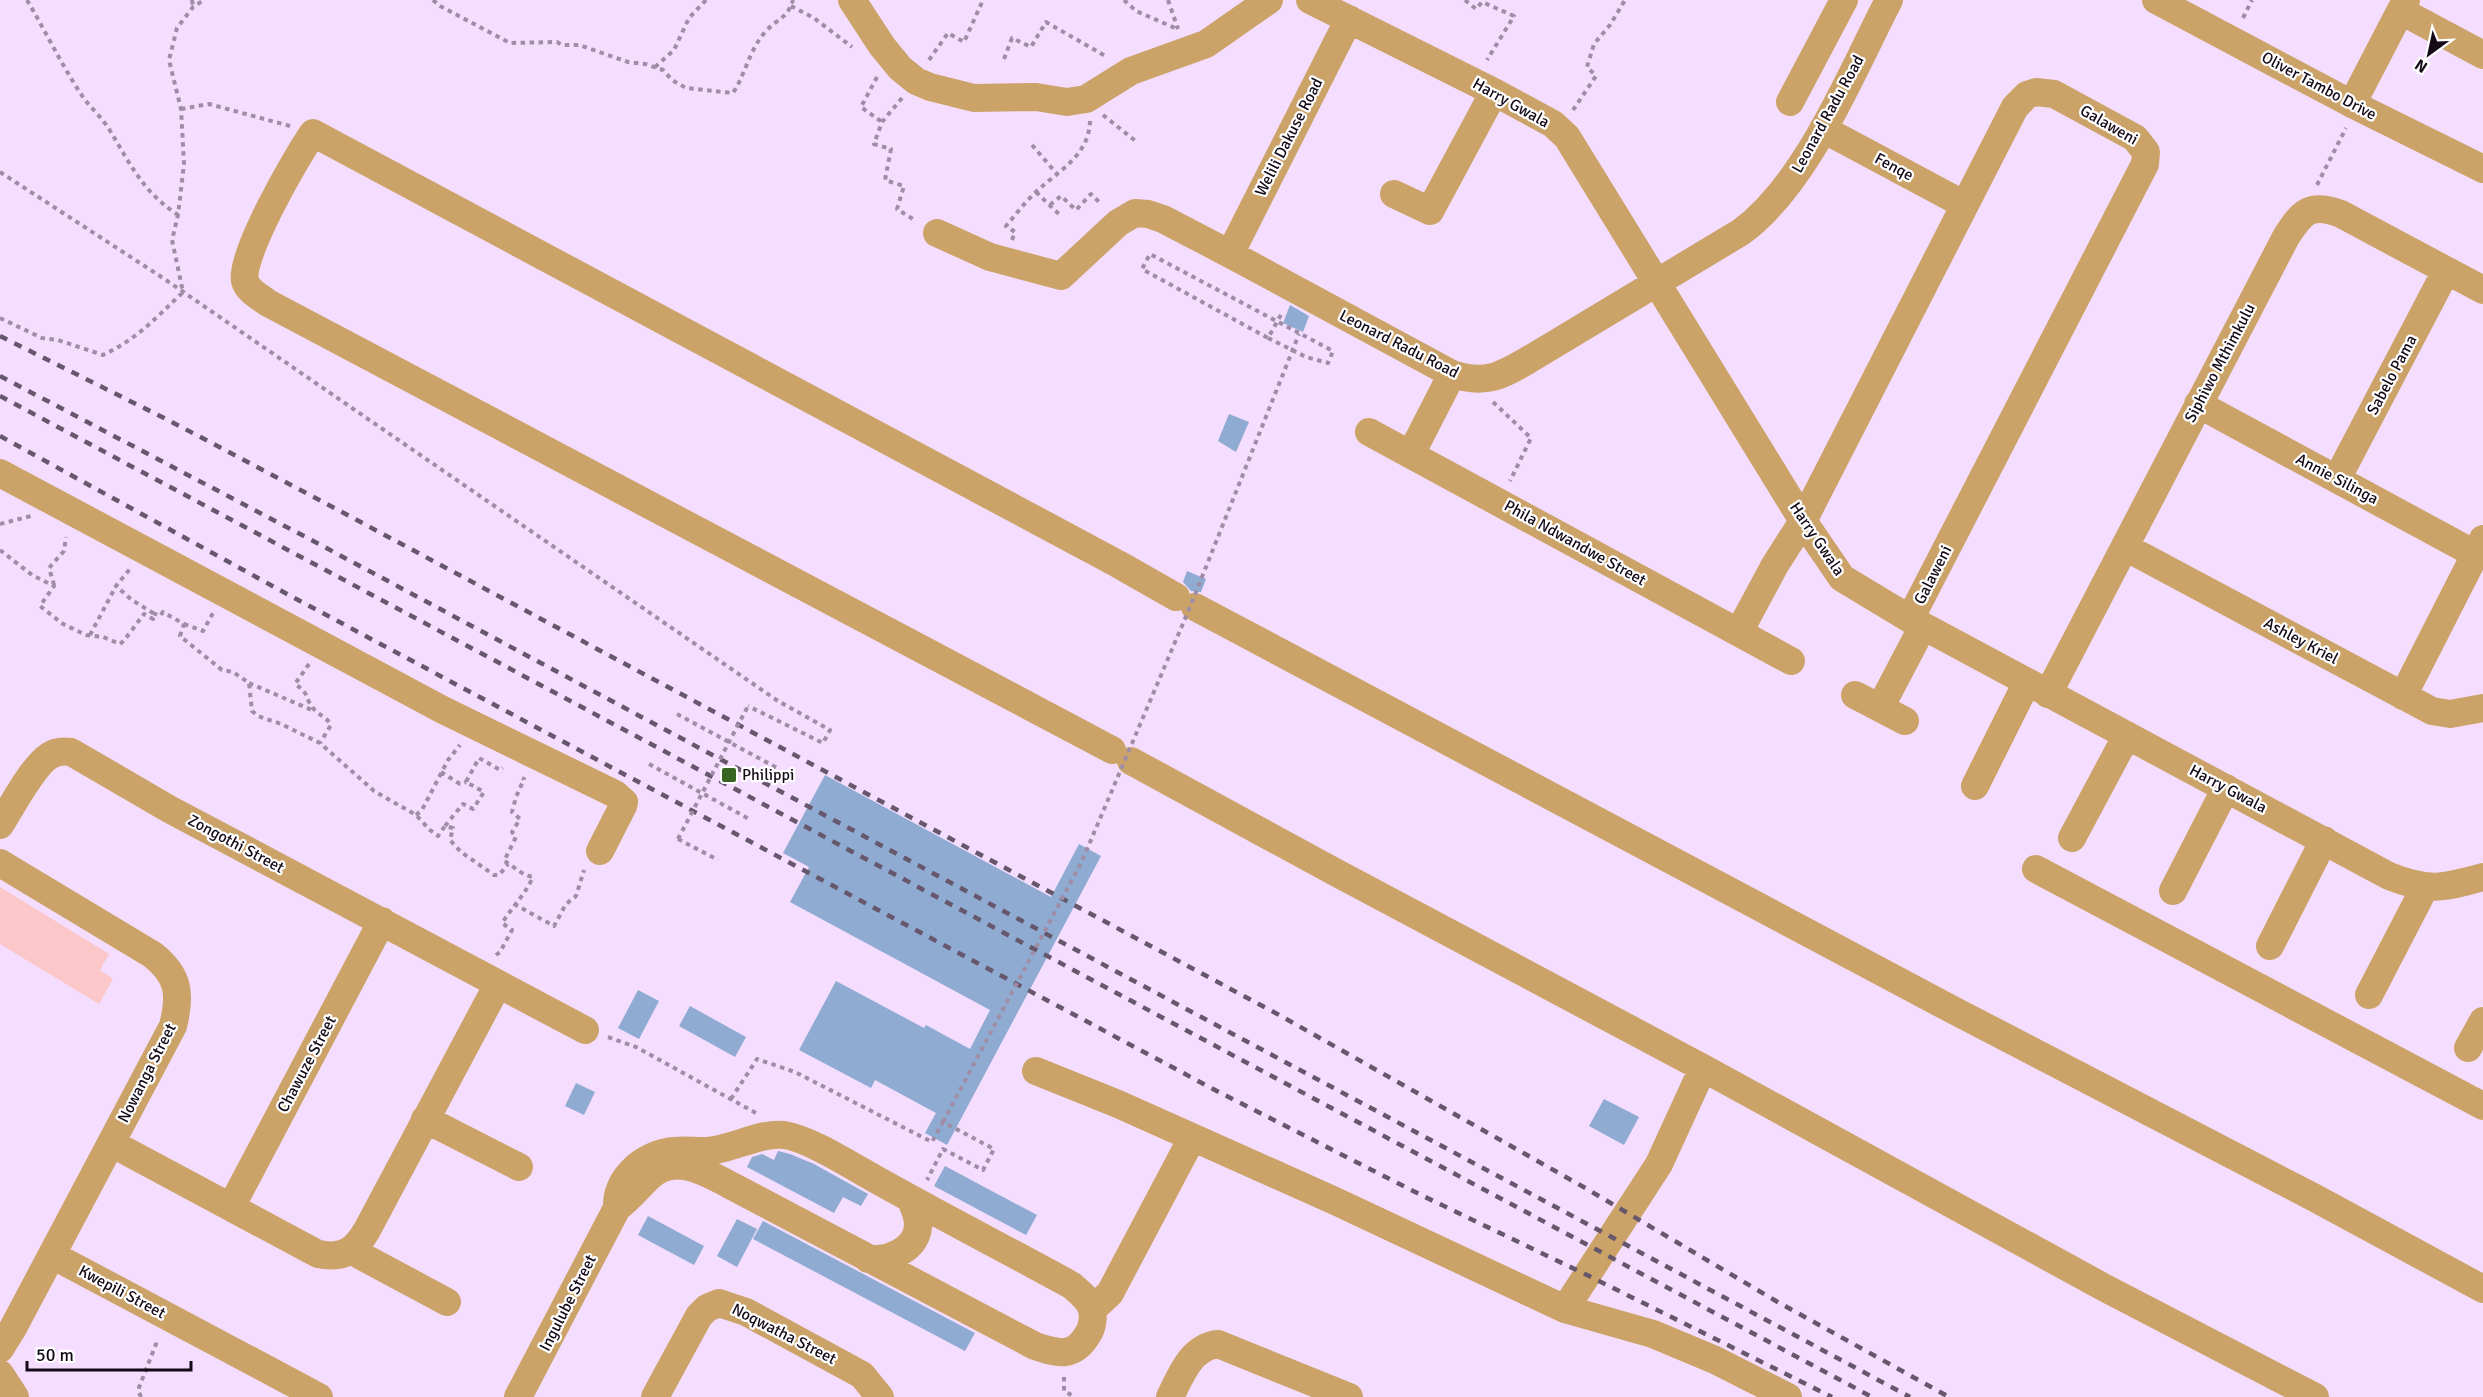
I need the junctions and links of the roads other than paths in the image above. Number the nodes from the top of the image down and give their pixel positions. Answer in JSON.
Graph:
{"nodes":[{"id":1,"x":852,"y":0,"type":"edge"},
{"id":2,"x":1269,"y":0,"type":"edge"},
{"id":3,"x":1844,"y":0,"type":"edge"},
{"id":4,"x":1889,"y":0,"type":"edge"},
{"id":5,"x":2156,"y":0,"type":"edge"},
{"id":6,"x":2403,"y":5,"type":"edge"},
{"id":7,"x":1333,"y":8,"type":"edge"},
{"id":8,"x":1818,"y":49,"type":"junction"},
{"id":9,"x":2483,"y":55,"type":"edge"},
{"id":10,"x":1854,"y":67,"type":"junction"},
{"id":11,"x":1484,"y":87,"type":"junction"},
{"id":12,"x":1790,"y":102,"type":"dead end"},
{"id":13,"x":2352,"y":104,"type":"junction"},
{"id":14,"x":1823,"y":129,"type":"junction"},
{"id":15,"x":2483,"y":169,"type":"edge"},
{"id":16,"x":1395,"y":194,"type":"dead end"},
{"id":17,"x":1965,"y":205,"type":"junction"},
{"id":18,"x":937,"y":233,"type":"road end"},
{"id":19,"x":1230,"y":254,"type":"junction"},
{"id":20,"x":2446,"y":271,"type":"junction"},
{"id":21,"x":1656,"y":282,"type":"junction"},
{"id":22,"x":2483,"y":290,"type":"edge"},
{"id":23,"x":1452,"y":374,"type":"junction"},
{"id":24,"x":2198,"y":404,"type":"junction"},
{"id":25,"x":1370,"y":432,"type":"dead end"},
{"id":26,"x":1411,"y":454,"type":"junction"},
{"id":27,"x":0,"y":473,"type":"edge"},
{"id":28,"x":2337,"y":479,"type":"junction"},
{"id":29,"x":1803,"y":520,"type":"junction"},
{"id":30,"x":2479,"y":546,"type":"edge"},
{"id":31,"x":2125,"y":547,"type":"junction"},
{"id":32,"x":1917,"y":623,"type":"junction"},
{"id":33,"x":1739,"y":632,"type":"junction"},
{"id":34,"x":1791,"y":661,"type":"dead end"},
{"id":35,"x":2038,"y":688,"type":"junction"},
{"id":36,"x":1856,"y":695,"type":"dead end"},
{"id":37,"x":2403,"y":696,"type":"junction"},
{"id":38,"x":1880,"y":708,"type":"junction"},
{"id":39,"x":2483,"y":708,"type":"edge"},
{"id":40,"x":1905,"y":722,"type":"dead end"},
{"id":41,"x":2127,"y":735,"type":"junction"},
{"id":42,"x":1975,"y":786,"type":"dead end"},
{"id":43,"x":2226,"y":788,"type":"junction"},
{"id":44,"x":0,"y":825,"type":"edge"},
{"id":45,"x":2073,"y":838,"type":"dead end"},
{"id":46,"x":2324,"y":840,"type":"junction"},
{"id":47,"x":600,"y":851,"type":"road end"},
{"id":48,"x":0,"y":863,"type":"edge"},
{"id":49,"x":2036,"y":869,"type":"dead end"},
{"id":50,"x":2483,"y":877,"type":"edge"},
{"id":51,"x":2425,"y":887,"type":"junction"},
{"id":52,"x":2173,"y":891,"type":"dead end"},
{"id":53,"x":382,"y":921,"type":"junction"},
{"id":54,"x":2270,"y":946,"type":"dead end"},
{"id":55,"x":489,"y":979,"type":"junction"},
{"id":56,"x":2369,"y":995,"type":"dead end"},
{"id":57,"x":2483,"y":1021,"type":"edge"},
{"id":58,"x":585,"y":1030,"type":"road end"},
{"id":59,"x":2468,"y":1048,"type":"dead end"},
{"id":60,"x":1703,"y":1068,"type":"junction"},
{"id":61,"x":1036,"y":1071,"type":"dead end"},
{"id":62,"x":2483,"y":1106,"type":"edge"},
{"id":63,"x":426,"y":1119,"type":"junction"},
{"id":64,"x":1192,"y":1138,"type":"junction"},
{"id":65,"x":111,"y":1143,"type":"junction"},
{"id":66,"x":519,"y":1167,"type":"dead end"},
{"id":67,"x":914,"y":1187,"type":"junction"},
{"id":68,"x":231,"y":1206,"type":"junction"},
{"id":69,"x":617,"y":1208,"type":"junction"},
{"id":70,"x":352,"y":1251,"type":"junction"},
{"id":71,"x":52,"y":1255,"type":"junction"},
{"id":72,"x":868,"y":1259,"type":"junction"},
{"id":73,"x":2483,"y":1289,"type":"edge"},
{"id":74,"x":447,"y":1302,"type":"dead end"},
{"id":75,"x":1565,"y":1309,"type":"junction"},
{"id":76,"x":1092,"y":1310,"type":"junction"},
{"id":77,"x":0,"y":1349,"type":"edge"},
{"id":78,"x":0,"y":1374,"type":"edge"},
{"id":79,"x":282,"y":1388,"type":"edge"},
{"id":80,"x":15,"y":1397,"type":"edge"},
{"id":81,"x":319,"y":1397,"type":"edge"},
{"id":82,"x":518,"y":1397,"type":"edge"},
{"id":83,"x":655,"y":1397,"type":"edge"},
{"id":84,"x":880,"y":1397,"type":"edge"},
{"id":85,"x":1170,"y":1397,"type":"edge"},
{"id":86,"x":1348,"y":1397,"type":"edge"},
{"id":87,"x":1788,"y":1397,"type":"edge"},
{"id":88,"x":2315,"y":1397,"type":"edge"}],
"edges":[{"from":1,"to":2,"type":"street"},
{"from":3,"to":8,"type":"street"},
{"from":4,"to":10,"type":"street","name":"Leonard Radu Road"},
{"from":5,"to":13,"type":"street","name":"Oliver Tambo Drive"},
{"from":6,"to":9,"type":"street"},
{"from":6,"to":13,"type":"street"},
{"from":7,"to":11,"type":"street","name":"Harry Gwala"},
{"from":7,"to":19,"type":"street","name":"Welili Dakuse Road"},
{"from":8,"to":10,"type":"street"},
{"from":8,"to":12,"type":"street"},
{"from":10,"to":14,"type":"street","name":"Leonard Radu Road"},
{"from":11,"to":16,"type":"street"},
{"from":11,"to":21,"type":"street","name":"Harry Gwala"},
{"from":13,"to":15,"type":"street","name":"Oliver Tambo Drive"},
{"from":14,"to":17,"type":"street","name":"Fenqe"},
{"from":14,"to":21,"type":"street","name":"Leonard Radu Road"},
{"from":17,"to":29,"type":"street","name":"Galaweni"},
{"from":17,"to":32,"type":"street","name":"Galaweni"},
{"from":18,"to":19,"type":"street","name":"Leonard Radu Road"},
{"from":19,"to":23,"type":"street","name":"Leonard Radu Road"},
{"from":20,"to":22,"type":"street"},
{"from":20,"to":24,"type":"street","name":"Siphiwo Mthimkulu"},
{"from":20,"to":28,"type":"street","name":"Sabelo Pama"},
{"from":21,"to":23,"type":"street","name":"Leonard Radu Road"},
{"from":21,"to":29,"type":"street","name":"Harry Gwala"},
{"from":23,"to":26,"type":"street"},
{"from":24,"to":28,"type":"street","name":"Annie Silinga"},
{"from":24,"to":31,"type":"street","name":"Siphiwo Mthimkulu"},
{"from":25,"to":26,"type":"street","name":"Phila Ndwandwe Street"},
{"from":26,"to":33,"type":"street","name":"Phila Ndwandwe Street"},
{"from":27,"to":47,"type":"street"},
{"from":28,"to":30,"type":"street","name":"Annie Silinga"},
{"from":29,"to":32,"type":"street","name":"Harry Gwala"},
{"from":29,"to":33,"type":"street"},
{"from":30,"to":37,"type":"street"},
{"from":31,"to":35,"type":"street","name":"Siphiwo Mthimkulu"},
{"from":31,"to":37,"type":"street","name":"Ashley Kriel"},
{"from":32,"to":35,"type":"street","name":"Harry Gwala"},
{"from":32,"to":38,"type":"street"},
{"from":33,"to":34,"type":"street","name":"Phila Ndwandwe Street"},
{"from":35,"to":41,"type":"street","name":"Harry Gwala"},
{"from":35,"to":42,"type":"street","name":"Siphiwo Mthimkulu"},
{"from":36,"to":38,"type":"street"},
{"from":37,"to":39,"type":"street","name":"Ashley Kriel"},
{"from":38,"to":40,"type":"street"},
{"from":41,"to":43,"type":"street","name":"Harry Gwala"},
{"from":41,"to":45,"type":"street"},
{"from":43,"to":46,"type":"street","name":"Harry Gwala"},
{"from":43,"to":52,"type":"street"},
{"from":44,"to":53,"type":"street","name":"Zongothi Street"},
{"from":46,"to":51,"type":"street","name":"Harry Gwala"},
{"from":46,"to":54,"type":"street"},
{"from":48,"to":65,"type":"street","name":"Nowanga Street"},
{"from":49,"to":62,"type":"street"},
{"from":50,"to":51,"type":"street","name":"Harry Gwala"},
{"from":51,"to":56,"type":"street"},
{"from":53,"to":55,"type":"street","name":"Zongothi Street"},
{"from":53,"to":68,"type":"street","name":"Chawuze Street"},
{"from":55,"to":58,"type":"street","name":"Zongothi Street"},
{"from":55,"to":63,"type":"street"},
{"from":57,"to":59,"type":"street"},
{"from":60,"to":73,"type":"street"},
{"from":60,"to":75,"type":"street"},
{"from":60,"to":88,"type":"street"},
{"from":61,"to":64,"type":"street"},
{"from":63,"to":66,"type":"street"},
{"from":63,"to":70,"type":"street"},
{"from":64,"to":75,"type":"street"},
{"from":64,"to":76,"type":"street"},
{"from":65,"to":68,"type":"street"},
{"from":65,"to":71,"type":"street","name":"Nowanga Street"},
{"from":67,"to":69,"type":"street"},
{"from":67,"to":72,"type":"street"},
{"from":67,"to":76,"type":"street"},
{"from":68,"to":70,"type":"street"},
{"from":69,"to":72,"type":"street"},
{"from":69,"to":82,"type":"street","name":"Ingulube Street"},
{"from":70,"to":74,"type":"street"},
{"from":71,"to":77,"type":"street","name":"Nowanga Street"},
{"from":71,"to":79,"type":"street","name":"Kwepili Street"},
{"from":72,"to":76,"type":"street"},
{"from":75,"to":87,"type":"street"},
{"from":78,"to":80,"type":"street"},
{"from":79,"to":81,"type":"street","name":"Kwepili Street"},
{"from":83,"to":84,"type":"street","name":"Noqwatha Street"},
{"from":85,"to":86,"type":"street"}]}
